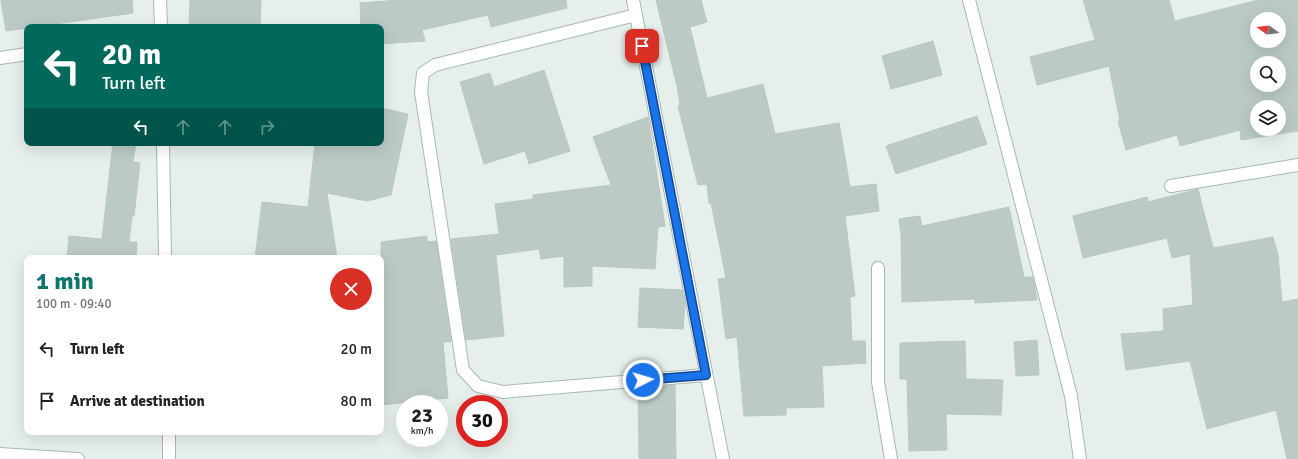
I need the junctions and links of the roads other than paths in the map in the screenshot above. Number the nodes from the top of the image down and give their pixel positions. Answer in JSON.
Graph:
{"nodes":[{"id":1,"x":160,"y":0,"type":"edge"},
{"id":2,"x":633,"y":0,"type":"edge"},
{"id":3,"x":969,"y":0,"type":"edge"},
{"id":4,"x":636,"y":15,"type":"junction"},
{"id":5,"x":161,"y":24,"type":"edge"},
{"id":6,"x":24,"y":54,"type":"edge"},
{"id":7,"x":0,"y":58,"type":"edge"},
{"id":8,"x":163,"y":146,"type":"edge"},
{"id":9,"x":1298,"y":165,"type":"edge"},
{"id":10,"x":1172,"y":186,"type":"dead end"},
{"id":11,"x":165,"y":255,"type":"edge"},
{"id":12,"x":878,"y":268,"type":"dead end"},
{"id":13,"x":706,"y":375,"type":"junction"},
{"id":14,"x":169,"y":435,"type":"edge"},
{"id":15,"x":0,"y":454,"type":"edge"},
{"id":16,"x":78,"y":459,"type":"edge"},
{"id":17,"x":169,"y":459,"type":"edge"},
{"id":18,"x":723,"y":459,"type":"edge"},
{"id":19,"x":891,"y":459,"type":"edge"},
{"id":20,"x":1080,"y":459,"type":"edge"}],
"edges":[{"from":1,"to":5,"type":"street"},
{"from":2,"to":4,"type":"street"},
{"from":3,"to":20,"type":"street"},
{"from":4,"to":13,"type":"street"},
{"from":4,"to":13,"type":"street"},
{"from":6,"to":7,"type":"street"},
{"from":8,"to":11,"type":"street"},
{"from":9,"to":10,"type":"street"},
{"from":12,"to":19,"type":"street"},
{"from":13,"to":18,"type":"street"},
{"from":14,"to":17,"type":"street"},
{"from":15,"to":16,"type":"street"}]}
